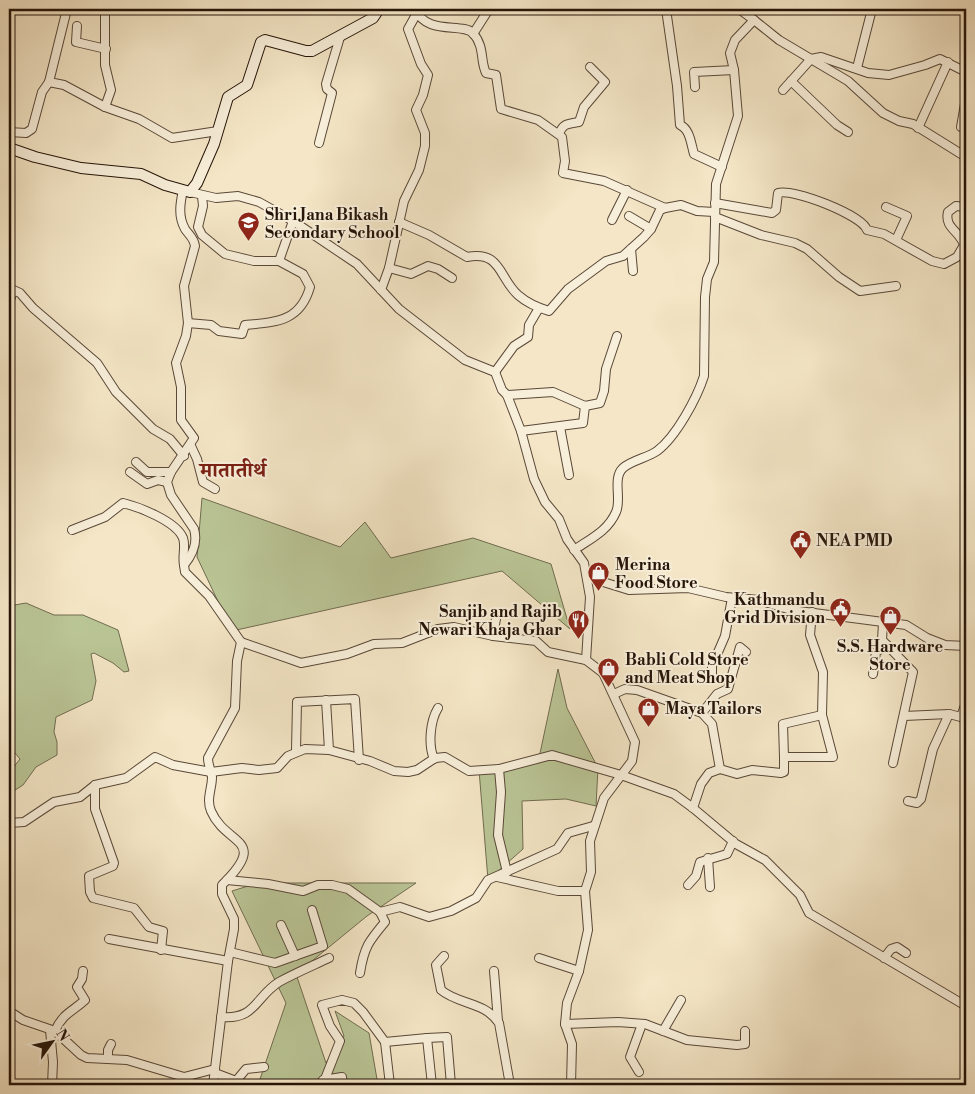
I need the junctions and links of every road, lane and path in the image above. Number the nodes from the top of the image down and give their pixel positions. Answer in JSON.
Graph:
{"nodes":[{"id":1,"x":67,"y":9,"type":"edge"},
{"id":2,"x":105,"y":9,"type":"edge"},
{"id":3,"x":379,"y":9,"type":"edge"},
{"id":4,"x":489,"y":9,"type":"edge"},
{"id":5,"x":666,"y":9,"type":"edge"},
{"id":6,"x":739,"y":9,"type":"edge"},
{"id":7,"x":872,"y":9,"type":"edge"},
{"id":8,"x":416,"y":11,"type":"edge"},
{"id":9,"x":754,"y":20,"type":"junction"},
{"id":10,"x":77,"y":26,"type":"dead end"},
{"id":11,"x":473,"y":34,"type":"junction"},
{"id":12,"x":340,"y":37,"type":"junction"},
{"id":13,"x":106,"y":50,"type":"junction"},
{"id":14,"x":811,"y":59,"type":"junction"},
{"id":15,"x":948,"y":62,"type":"junction"},
{"id":16,"x":590,"y":68,"type":"dead end"},
{"id":17,"x":857,"y":68,"type":"junction"},
{"id":18,"x":734,"y":70,"type":"junction"},
{"id":19,"x":966,"y":72,"type":"edge"},
{"id":20,"x":792,"y":81,"type":"junction"},
{"id":21,"x":49,"y":82,"type":"junction"},
{"id":22,"x":695,"y":87,"type":"dead end"},
{"id":23,"x":783,"y":90,"type":"dead end"},
{"id":24,"x":966,"y":98,"type":"edge"},
{"id":25,"x":105,"y":107,"type":"junction"},
{"id":26,"x":960,"y":127,"type":"dead end"},
{"id":27,"x":918,"y":128,"type":"junction"},
{"id":28,"x":218,"y":131,"type":"junction"},
{"id":29,"x":9,"y":132,"type":"edge"},
{"id":30,"x":848,"y":132,"type":"dead end"},
{"id":31,"x":559,"y":134,"type":"junction"},
{"id":32,"x":319,"y":143,"type":"dead end"},
{"id":33,"x":9,"y":148,"type":"edge"},
{"id":34,"x":966,"y":157,"type":"edge"},
{"id":35,"x":722,"y":167,"type":"junction"},
{"id":36,"x":627,"y":190,"type":"junction"},
{"id":37,"x":186,"y":191,"type":"junction"},
{"id":38,"x":202,"y":196,"type":"junction"},
{"id":39,"x":715,"y":203,"type":"junction"},
{"id":40,"x":966,"y":207,"type":"edge"},
{"id":41,"x":665,"y":208,"type":"junction"},
{"id":42,"x":886,"y":208,"type":"dead end"},
{"id":43,"x":715,"y":215,"type":"junction"},
{"id":44,"x":629,"y":216,"type":"dead end"},
{"id":45,"x":612,"y":220,"type":"dead end"},
{"id":46,"x":293,"y":221,"type":"junction"},
{"id":47,"x":399,"y":222,"type":"junction"},
{"id":48,"x":652,"y":229,"type":"junction"},
{"id":49,"x":896,"y":240,"type":"junction"},
{"id":50,"x":631,"y":249,"type":"junction"},
{"id":51,"x":279,"y":261,"type":"junction"},
{"id":52,"x":389,"y":268,"type":"junction"},
{"id":53,"x":634,"y":271,"type":"dead end"},
{"id":54,"x":452,"y":278,"type":"dead end"},
{"id":55,"x":896,"y":286,"type":"dead end"},
{"id":56,"x":11,"y":290,"type":"edge"},
{"id":57,"x":381,"y":290,"type":"junction"},
{"id":58,"x":9,"y":303,"type":"edge"},
{"id":59,"x":539,"y":308,"type":"junction"},
{"id":60,"x":188,"y":323,"type":"junction"},
{"id":61,"x":617,"y":336,"type":"dead end"},
{"id":62,"x":494,"y":372,"type":"junction"},
{"id":63,"x":507,"y":395,"type":"junction"},
{"id":64,"x":585,"y":406,"type":"junction"},
{"id":65,"x":560,"y":427,"type":"junction"},
{"id":66,"x":521,"y":431,"type":"junction"},
{"id":67,"x":190,"y":446,"type":"junction"},
{"id":68,"x":184,"y":456,"type":"junction"},
{"id":69,"x":136,"y":462,"type":"dead end"},
{"id":70,"x":130,"y":472,"type":"dead end"},
{"id":71,"x":171,"y":472,"type":"junction"},
{"id":72,"x":569,"y":475,"type":"dead end"},
{"id":73,"x":167,"y":482,"type":"junction"},
{"id":74,"x":215,"y":489,"type":"dead end"},
{"id":75,"x":72,"y":530,"type":"dead end"},
{"id":76,"x":574,"y":550,"type":"junction"},
{"id":77,"x":184,"y":565,"type":"junction"},
{"id":78,"x":587,"y":576,"type":"junction"},
{"id":79,"x":732,"y":598,"type":"junction"},
{"id":80,"x":812,"y":612,"type":"junction"},
{"id":81,"x":498,"y":613,"type":"dead end"},
{"id":82,"x":883,"y":623,"type":"junction"},
{"id":83,"x":493,"y":636,"type":"junction"},
{"id":84,"x":241,"y":642,"type":"junction"},
{"id":85,"x":887,"y":645,"type":"junction"},
{"id":86,"x":966,"y":646,"type":"edge"},
{"id":87,"x":746,"y":652,"type":"dead end"},
{"id":88,"x":586,"y":660,"type":"junction"},
{"id":89,"x":873,"y":674,"type":"dead end"},
{"id":90,"x":712,"y":677,"type":"dead end"},
{"id":91,"x":614,"y":694,"type":"junction"},
{"id":92,"x":326,"y":700,"type":"junction"},
{"id":93,"x":966,"y":702,"type":"edge"},
{"id":94,"x":438,"y":708,"type":"dead end"},
{"id":95,"x":702,"y":713,"type":"junction"},
{"id":96,"x":949,"y":714,"type":"junction"},
{"id":97,"x":822,"y":715,"type":"junction"},
{"id":98,"x":904,"y":716,"type":"junction"},
{"id":99,"x":964,"y":718,"type":"edge"},
{"id":100,"x":329,"y":750,"type":"junction"},
{"id":101,"x":296,"y":751,"type":"junction"},
{"id":102,"x":784,"y":757,"type":"junction"},
{"id":103,"x":434,"y":759,"type":"junction"},
{"id":104,"x":358,"y":760,"type":"junction"},
{"id":105,"x":893,"y":762,"type":"dead end"},
{"id":106,"x":499,"y":769,"type":"junction"},
{"id":107,"x":720,"y":769,"type":"junction"},
{"id":108,"x":211,"y":772,"type":"junction"},
{"id":109,"x":621,"y":775,"type":"junction"},
{"id":110,"x":95,"y":785,"type":"junction"},
{"id":111,"x":908,"y":801,"type":"dead end"},
{"id":112,"x":693,"y":808,"type":"junction"},
{"id":113,"x":9,"y":823,"type":"edge"},
{"id":114,"x":593,"y":826,"type":"junction"},
{"id":115,"x":733,"y":842,"type":"junction"},
{"id":116,"x":708,"y":858,"type":"junction"},
{"id":117,"x":508,"y":872,"type":"junction"},
{"id":118,"x":497,"y":877,"type":"junction"},
{"id":119,"x":227,"y":880,"type":"junction"},
{"id":120,"x":688,"y":885,"type":"dead end"},
{"id":121,"x":710,"y":887,"type":"dead end"},
{"id":122,"x":585,"y":891,"type":"junction"},
{"id":123,"x":312,"y":910,"type":"dead end"},
{"id":124,"x":380,"y":912,"type":"junction"},
{"id":125,"x":281,"y":924,"type":"dead end"},
{"id":126,"x":109,"y":939,"type":"dead end"},
{"id":127,"x":323,"y":946,"type":"junction"},
{"id":128,"x":162,"y":950,"type":"junction"},
{"id":129,"x":230,"y":952,"type":"junction"},
{"id":130,"x":906,"y":953,"type":"dead end"},
{"id":131,"x":295,"y":956,"type":"junction"},
{"id":132,"x":444,"y":956,"type":"dead end"},
{"id":133,"x":539,"y":958,"type":"dead end"},
{"id":134,"x":884,"y":958,"type":"junction"},
{"id":135,"x":228,"y":962,"type":"junction"},
{"id":136,"x":84,"y":971,"type":"dead end"},
{"id":137,"x":494,"y":971,"type":"dead end"},
{"id":138,"x":579,"y":971,"type":"junction"},
{"id":139,"x":360,"y":973,"type":"dead end"},
{"id":140,"x":681,"y":1000,"type":"dead end"},
{"id":141,"x":966,"y":1006,"type":"edge"},
{"id":142,"x":9,"y":1011,"type":"edge"},
{"id":143,"x":221,"y":1017,"type":"junction"},
{"id":144,"x":498,"y":1023,"type":"junction"},
{"id":145,"x":565,"y":1024,"type":"junction"},
{"id":146,"x":642,"y":1024,"type":"junction"},
{"id":147,"x":53,"y":1030,"type":"junction"},
{"id":148,"x":663,"y":1031,"type":"junction"},
{"id":149,"x":745,"y":1031,"type":"dead end"},
{"id":150,"x":427,"y":1038,"type":"junction"},
{"id":151,"x":384,"y":1042,"type":"junction"},
{"id":152,"x":111,"y":1044,"type":"dead end"},
{"id":153,"x":108,"y":1059,"type":"junction"},
{"id":154,"x":264,"y":1066,"type":"dead end"},
{"id":155,"x":215,"y":1071,"type":"junction"},
{"id":156,"x":639,"y":1072,"type":"dead end"},
{"id":157,"x":184,"y":1077,"type":"junction"},
{"id":158,"x":321,"y":1083,"type":"edge"},
{"id":159,"x":52,"y":1085,"type":"edge"},
{"id":160,"x":191,"y":1085,"type":"edge"},
{"id":161,"x":213,"y":1085,"type":"edge"},
{"id":162,"x":343,"y":1085,"type":"edge"},
{"id":163,"x":390,"y":1085,"type":"edge"},
{"id":164,"x":432,"y":1085,"type":"edge"},
{"id":165,"x":451,"y":1085,"type":"edge"},
{"id":166,"x":510,"y":1085,"type":"edge"},
{"id":167,"x":571,"y":1085,"type":"edge"}],
"edges":[{"from":1,"to":21,"type":"street"},
{"from":2,"to":13,"type":"street"},
{"from":3,"to":12,"type":"street"},
{"from":4,"to":11,"type":"street"},
{"from":5,"to":35,"type":"street"},
{"from":6,"to":9,"type":"street"},
{"from":7,"to":17,"type":"street"},
{"from":8,"to":11,"type":"street"},
{"from":8,"to":47,"type":"street"},
{"from":9,"to":14,"type":"street"},
{"from":9,"to":18,"type":"street"},
{"from":10,"to":13,"type":"street"},
{"from":11,"to":31,"type":"street"},
{"from":12,"to":28,"type":"street"},
{"from":12,"to":32,"type":"street"},
{"from":13,"to":25,"type":"street"},
{"from":14,"to":17,"type":"street"},
{"from":14,"to":20,"type":"street"},
{"from":14,"to":27,"type":"street"},
{"from":15,"to":17,"type":"street"},
{"from":15,"to":19,"type":"street"},
{"from":15,"to":27,"type":"street"},
{"from":16,"to":31,"type":"street"},
{"from":18,"to":22,"type":"street"},
{"from":18,"to":35,"type":"street"},
{"from":20,"to":23,"type":"street"},
{"from":20,"to":30,"type":"street"},
{"from":21,"to":25,"type":"street"},
{"from":21,"to":29,"type":"street"},
{"from":24,"to":26,"type":"street"},
{"from":25,"to":28,"type":"street"},
{"from":27,"to":34,"type":"street"},
{"from":28,"to":37,"type":"street"},
{"from":31,"to":36,"type":"street"},
{"from":33,"to":37,"type":"street"},
{"from":35,"to":39,"type":"street"},
{"from":36,"to":41,"type":"street"},
{"from":36,"to":45,"type":"street"},
{"from":37,"to":38,"type":"street"},
{"from":37,"to":60,"type":"street"},
{"from":38,"to":46,"type":"street"},
{"from":38,"to":51,"type":"street"},
{"from":39,"to":43,"type":"street"},
{"from":39,"to":49,"type":"street"},
{"from":40,"to":49,"type":"street"},
{"from":41,"to":43,"type":"street"},
{"from":41,"to":48,"type":"street"},
{"from":42,"to":49,"type":"street"},
{"from":43,"to":55,"type":"street"},
{"from":43,"to":76,"type":"street"},
{"from":44,"to":48,"type":"street"},
{"from":46,"to":51,"type":"street"},
{"from":46,"to":57,"type":"street"},
{"from":47,"to":52,"type":"street"},
{"from":47,"to":59,"type":"street"},
{"from":48,"to":50,"type":"street"},
{"from":50,"to":53,"type":"street"},
{"from":50,"to":59,"type":"street"},
{"from":51,"to":60,"type":"street"},
{"from":52,"to":54,"type":"street"},
{"from":52,"to":57,"type":"street"},
{"from":56,"to":58,"type":"street"},
{"from":56,"to":68,"type":"street"},
{"from":57,"to":62,"type":"street"},
{"from":59,"to":62,"type":"street"},
{"from":60,"to":67,"type":"street"},
{"from":61,"to":64,"type":"street"},
{"from":62,"to":63,"type":"street"},
{"from":63,"to":64,"type":"street"},
{"from":63,"to":66,"type":"street"},
{"from":64,"to":65,"type":"street"},
{"from":65,"to":66,"type":"street"},
{"from":65,"to":72,"type":"street"},
{"from":66,"to":76,"type":"street"},
{"from":67,"to":68,"type":"street"},
{"from":67,"to":74,"type":"street"},
{"from":68,"to":71,"type":"street"},
{"from":69,"to":71,"type":"street"},
{"from":70,"to":73,"type":"street"},
{"from":71,"to":73,"type":"street"},
{"from":73,"to":77,"type":"street"},
{"from":75,"to":77,"type":"street"},
{"from":76,"to":78,"type":"street"},
{"from":77,"to":84,"type":"street"},
{"from":78,"to":79,"type":"street"},
{"from":78,"to":88,"type":"street"},
{"from":79,"to":80,"type":"street"},
{"from":79,"to":90,"type":"street"},
{"from":80,"to":82,"type":"street"},
{"from":80,"to":97,"type":"street"},
{"from":81,"to":83,"type":"street"},
{"from":82,"to":85,"type":"street"},
{"from":82,"to":86,"type":"street"},
{"from":83,"to":84,"type":"street"},
{"from":83,"to":88,"type":"street"},
{"from":84,"to":108,"type":"street"},
{"from":85,"to":89,"type":"street"},
{"from":85,"to":98,"type":"street"},
{"from":87,"to":95,"type":"street"},
{"from":88,"to":91,"type":"street"},
{"from":91,"to":95,"type":"street"},
{"from":91,"to":109,"type":"street"},
{"from":92,"to":100,"type":"street"},
{"from":92,"to":101,"type":"street"},
{"from":92,"to":104,"type":"street"},
{"from":93,"to":99,"type":"street"},
{"from":94,"to":103,"type":"street"},
{"from":95,"to":107,"type":"street"},
{"from":96,"to":98,"type":"street"},
{"from":96,"to":99,"type":"street"},
{"from":96,"to":111,"type":"street"},
{"from":97,"to":102,"type":"street"},
{"from":97,"to":102,"type":"street"},
{"from":98,"to":105,"type":"street"},
{"from":100,"to":101,"type":"street"},
{"from":100,"to":104,"type":"street"},
{"from":101,"to":108,"type":"street"},
{"from":102,"to":107,"type":"street"},
{"from":103,"to":104,"type":"street"},
{"from":103,"to":106,"type":"street"},
{"from":106,"to":109,"type":"street"},
{"from":106,"to":117,"type":"street"},
{"from":107,"to":112,"type":"street"},
{"from":108,"to":110,"type":"street"},
{"from":108,"to":119,"type":"street"},
{"from":109,"to":112,"type":"street"},
{"from":109,"to":114,"type":"street"},
{"from":110,"to":113,"type":"street"},
{"from":110,"to":128,"type":"street"},
{"from":112,"to":115,"type":"street"},
{"from":114,"to":117,"type":"street"},
{"from":114,"to":122,"type":"street"},
{"from":115,"to":116,"type":"street"},
{"from":115,"to":134,"type":"street"},
{"from":116,"to":120,"type":"street"},
{"from":116,"to":121,"type":"street"},
{"from":117,"to":118,"type":"street"},
{"from":118,"to":122,"type":"street"},
{"from":118,"to":124,"type":"street"},
{"from":119,"to":124,"type":"street"},
{"from":119,"to":129,"type":"street"},
{"from":122,"to":138,"type":"street"},
{"from":123,"to":127,"type":"street"},
{"from":124,"to":139,"type":"street"},
{"from":125,"to":131,"type":"street"},
{"from":126,"to":128,"type":"street"},
{"from":127,"to":131,"type":"street"},
{"from":127,"to":143,"type":"street"},
{"from":128,"to":135,"type":"street"},
{"from":129,"to":131,"type":"street"},
{"from":129,"to":135,"type":"street"},
{"from":130,"to":134,"type":"street"},
{"from":132,"to":144,"type":"street"},
{"from":133,"to":138,"type":"street"},
{"from":134,"to":141,"type":"street"},
{"from":135,"to":143,"type":"street"},
{"from":136,"to":147,"type":"street"},
{"from":137,"to":144,"type":"street"},
{"from":138,"to":145,"type":"street"},
{"from":140,"to":148,"type":"street"},
{"from":142,"to":147,"type":"street"},
{"from":143,"to":155,"type":"street"},
{"from":144,"to":166,"type":"street"},
{"from":145,"to":146,"type":"street"},
{"from":145,"to":167,"type":"street"},
{"from":146,"to":148,"type":"street"},
{"from":146,"to":156,"type":"street"},
{"from":147,"to":153,"type":"street"},
{"from":147,"to":159,"type":"street"},
{"from":148,"to":149,"type":"street"},
{"from":150,"to":151,"type":"street"},
{"from":150,"to":164,"type":"street"},
{"from":150,"to":165,"type":"street"},
{"from":151,"to":158,"type":"street"},
{"from":151,"to":163,"type":"street"},
{"from":152,"to":153,"type":"street"},
{"from":153,"to":157,"type":"street"},
{"from":154,"to":155,"type":"street"},
{"from":155,"to":157,"type":"street"},
{"from":155,"to":161,"type":"street"},
{"from":157,"to":160,"type":"street"},
{"from":158,"to":162,"type":"street"}]}
